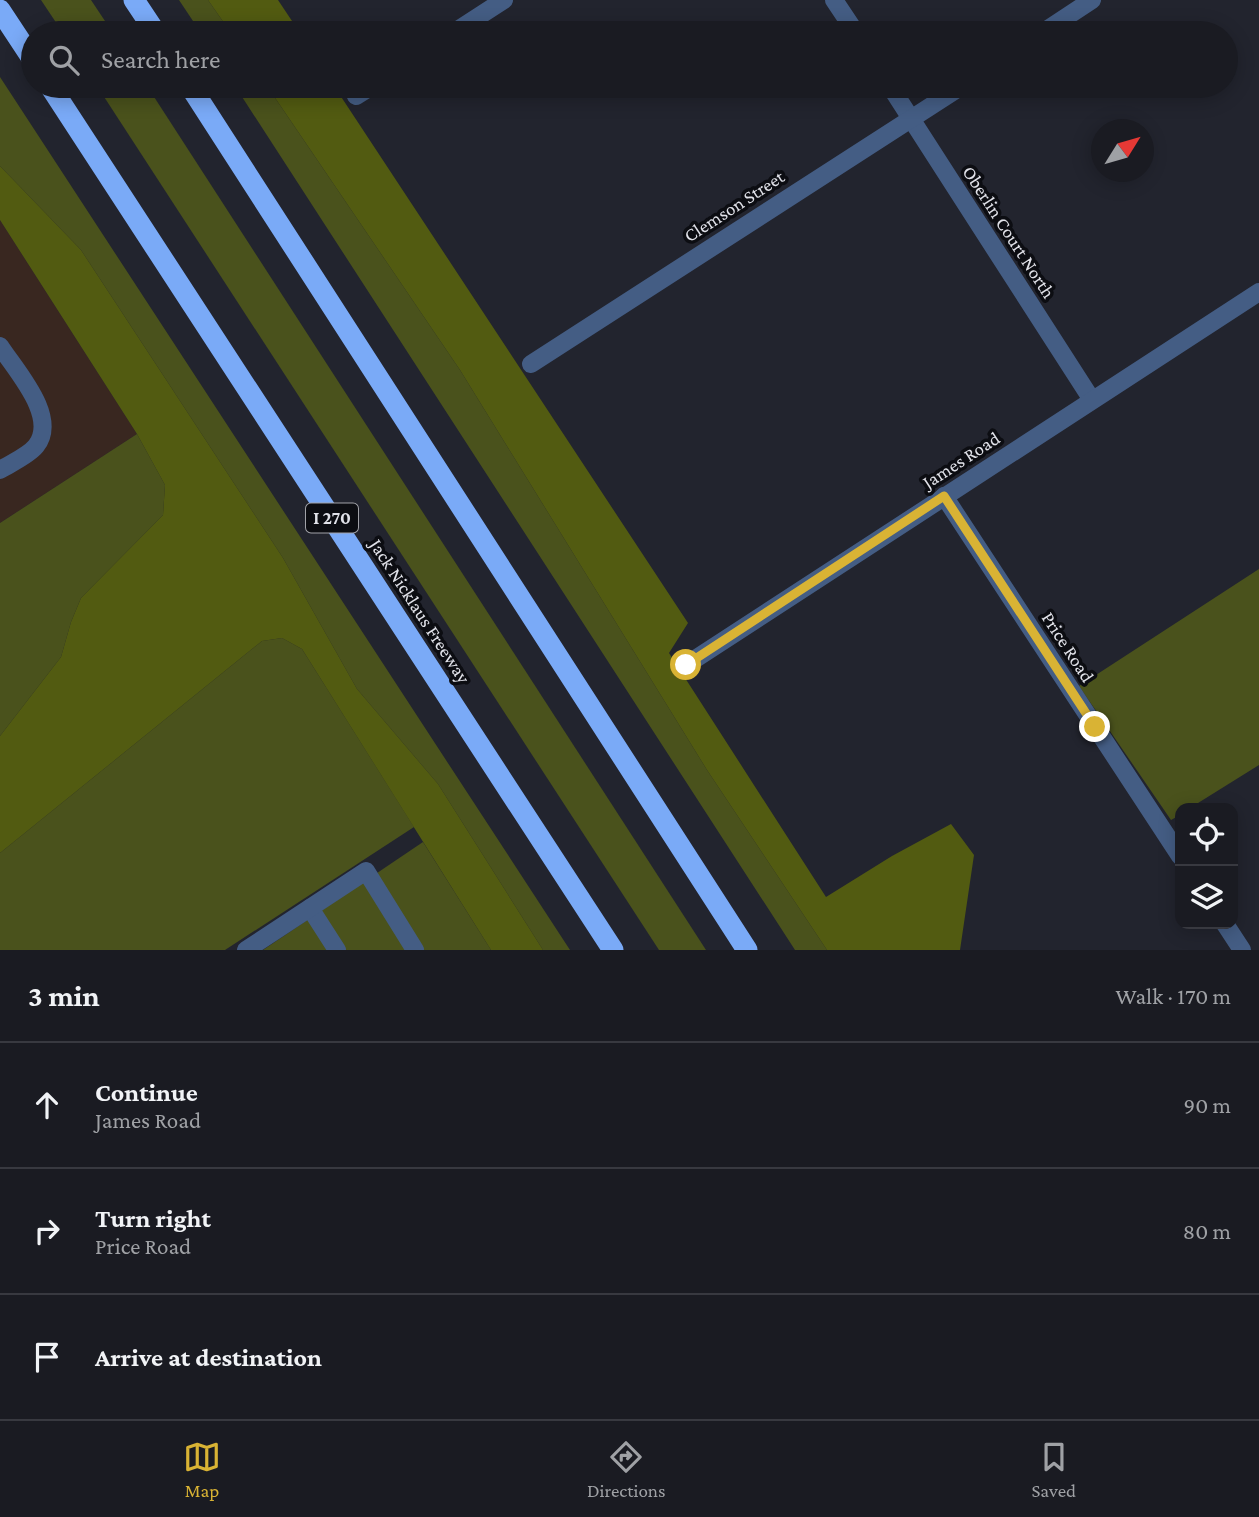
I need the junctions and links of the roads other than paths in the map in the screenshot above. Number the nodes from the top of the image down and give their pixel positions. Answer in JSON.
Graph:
{"nodes":[{"id":1,"x":134,"y":0,"type":"edge"},
{"id":2,"x":504,"y":0,"type":"edge"},
{"id":3,"x":834,"y":0,"type":"edge"},
{"id":4,"x":1092,"y":0,"type":"edge"},
{"id":5,"x":0,"y":10,"type":"edge"},
{"id":6,"x":148,"y":21,"type":"edge"},
{"id":7,"x":472,"y":21,"type":"edge"},
{"id":8,"x":848,"y":21,"type":"edge"},
{"id":9,"x":1060,"y":21,"type":"edge"},
{"id":10,"x":21,"y":42,"type":"edge"},
{"id":11,"x":58,"y":98,"type":"edge"},
{"id":12,"x":198,"y":98,"type":"edge"},
{"id":13,"x":898,"y":98,"type":"edge"},
{"id":14,"x":943,"y":98,"type":"edge"},
{"id":15,"x":912,"y":118,"type":"junction"},
{"id":16,"x":1259,"y":292,"type":"edge"},
{"id":17,"x":0,"y":346,"type":"edge"},
{"id":18,"x":531,"y":364,"type":"dead end"},
{"id":19,"x":1092,"y":400,"type":"junction"},
{"id":20,"x":0,"y":470,"type":"edge"},
{"id":21,"x":944,"y":496,"type":"junction"},
{"id":22,"x":686,"y":665,"type":"dead end"},
{"id":23,"x":1175,"y":848,"type":"edge"},
{"id":24,"x":310,"y":908,"type":"junction"},
{"id":25,"x":1228,"y":929,"type":"edge"},
{"id":26,"x":246,"y":950,"type":"edge"},
{"id":27,"x":337,"y":950,"type":"edge"},
{"id":28,"x":415,"y":950,"type":"edge"},
{"id":29,"x":613,"y":950,"type":"edge"},
{"id":30,"x":747,"y":950,"type":"edge"},
{"id":31,"x":1242,"y":950,"type":"edge"}],
"edges":[{"from":1,"to":6,"type":"highway"},
{"from":2,"to":7,"type":"street"},
{"from":3,"to":8,"type":"street"},
{"from":4,"to":9,"type":"street"},
{"from":5,"to":10,"type":"highway"},
{"from":11,"to":29,"type":"highway","name":"Jack Nicklaus Freeway","number":"I 270"},
{"from":12,"to":30,"type":"highway"},
{"from":13,"to":15,"type":"street","name":"Oberlin Court North"},
{"from":14,"to":15,"type":"street","name":"Clemson Street"},
{"from":15,"to":18,"type":"street","name":"Clemson Street"},
{"from":15,"to":19,"type":"street","name":"Oberlin Court North"},
{"from":16,"to":19,"type":"street","name":"James Road"},
{"from":17,"to":20,"type":"street"},
{"from":19,"to":21,"type":"street","name":"James Road"},
{"from":21,"to":22,"type":"street","name":"James Road"},
{"from":21,"to":23,"type":"street","name":"Price Road"},
{"from":24,"to":26,"type":"street"},
{"from":24,"to":27,"type":"street"},
{"from":24,"to":28,"type":"street"},
{"from":25,"to":31,"type":"street"}]}
